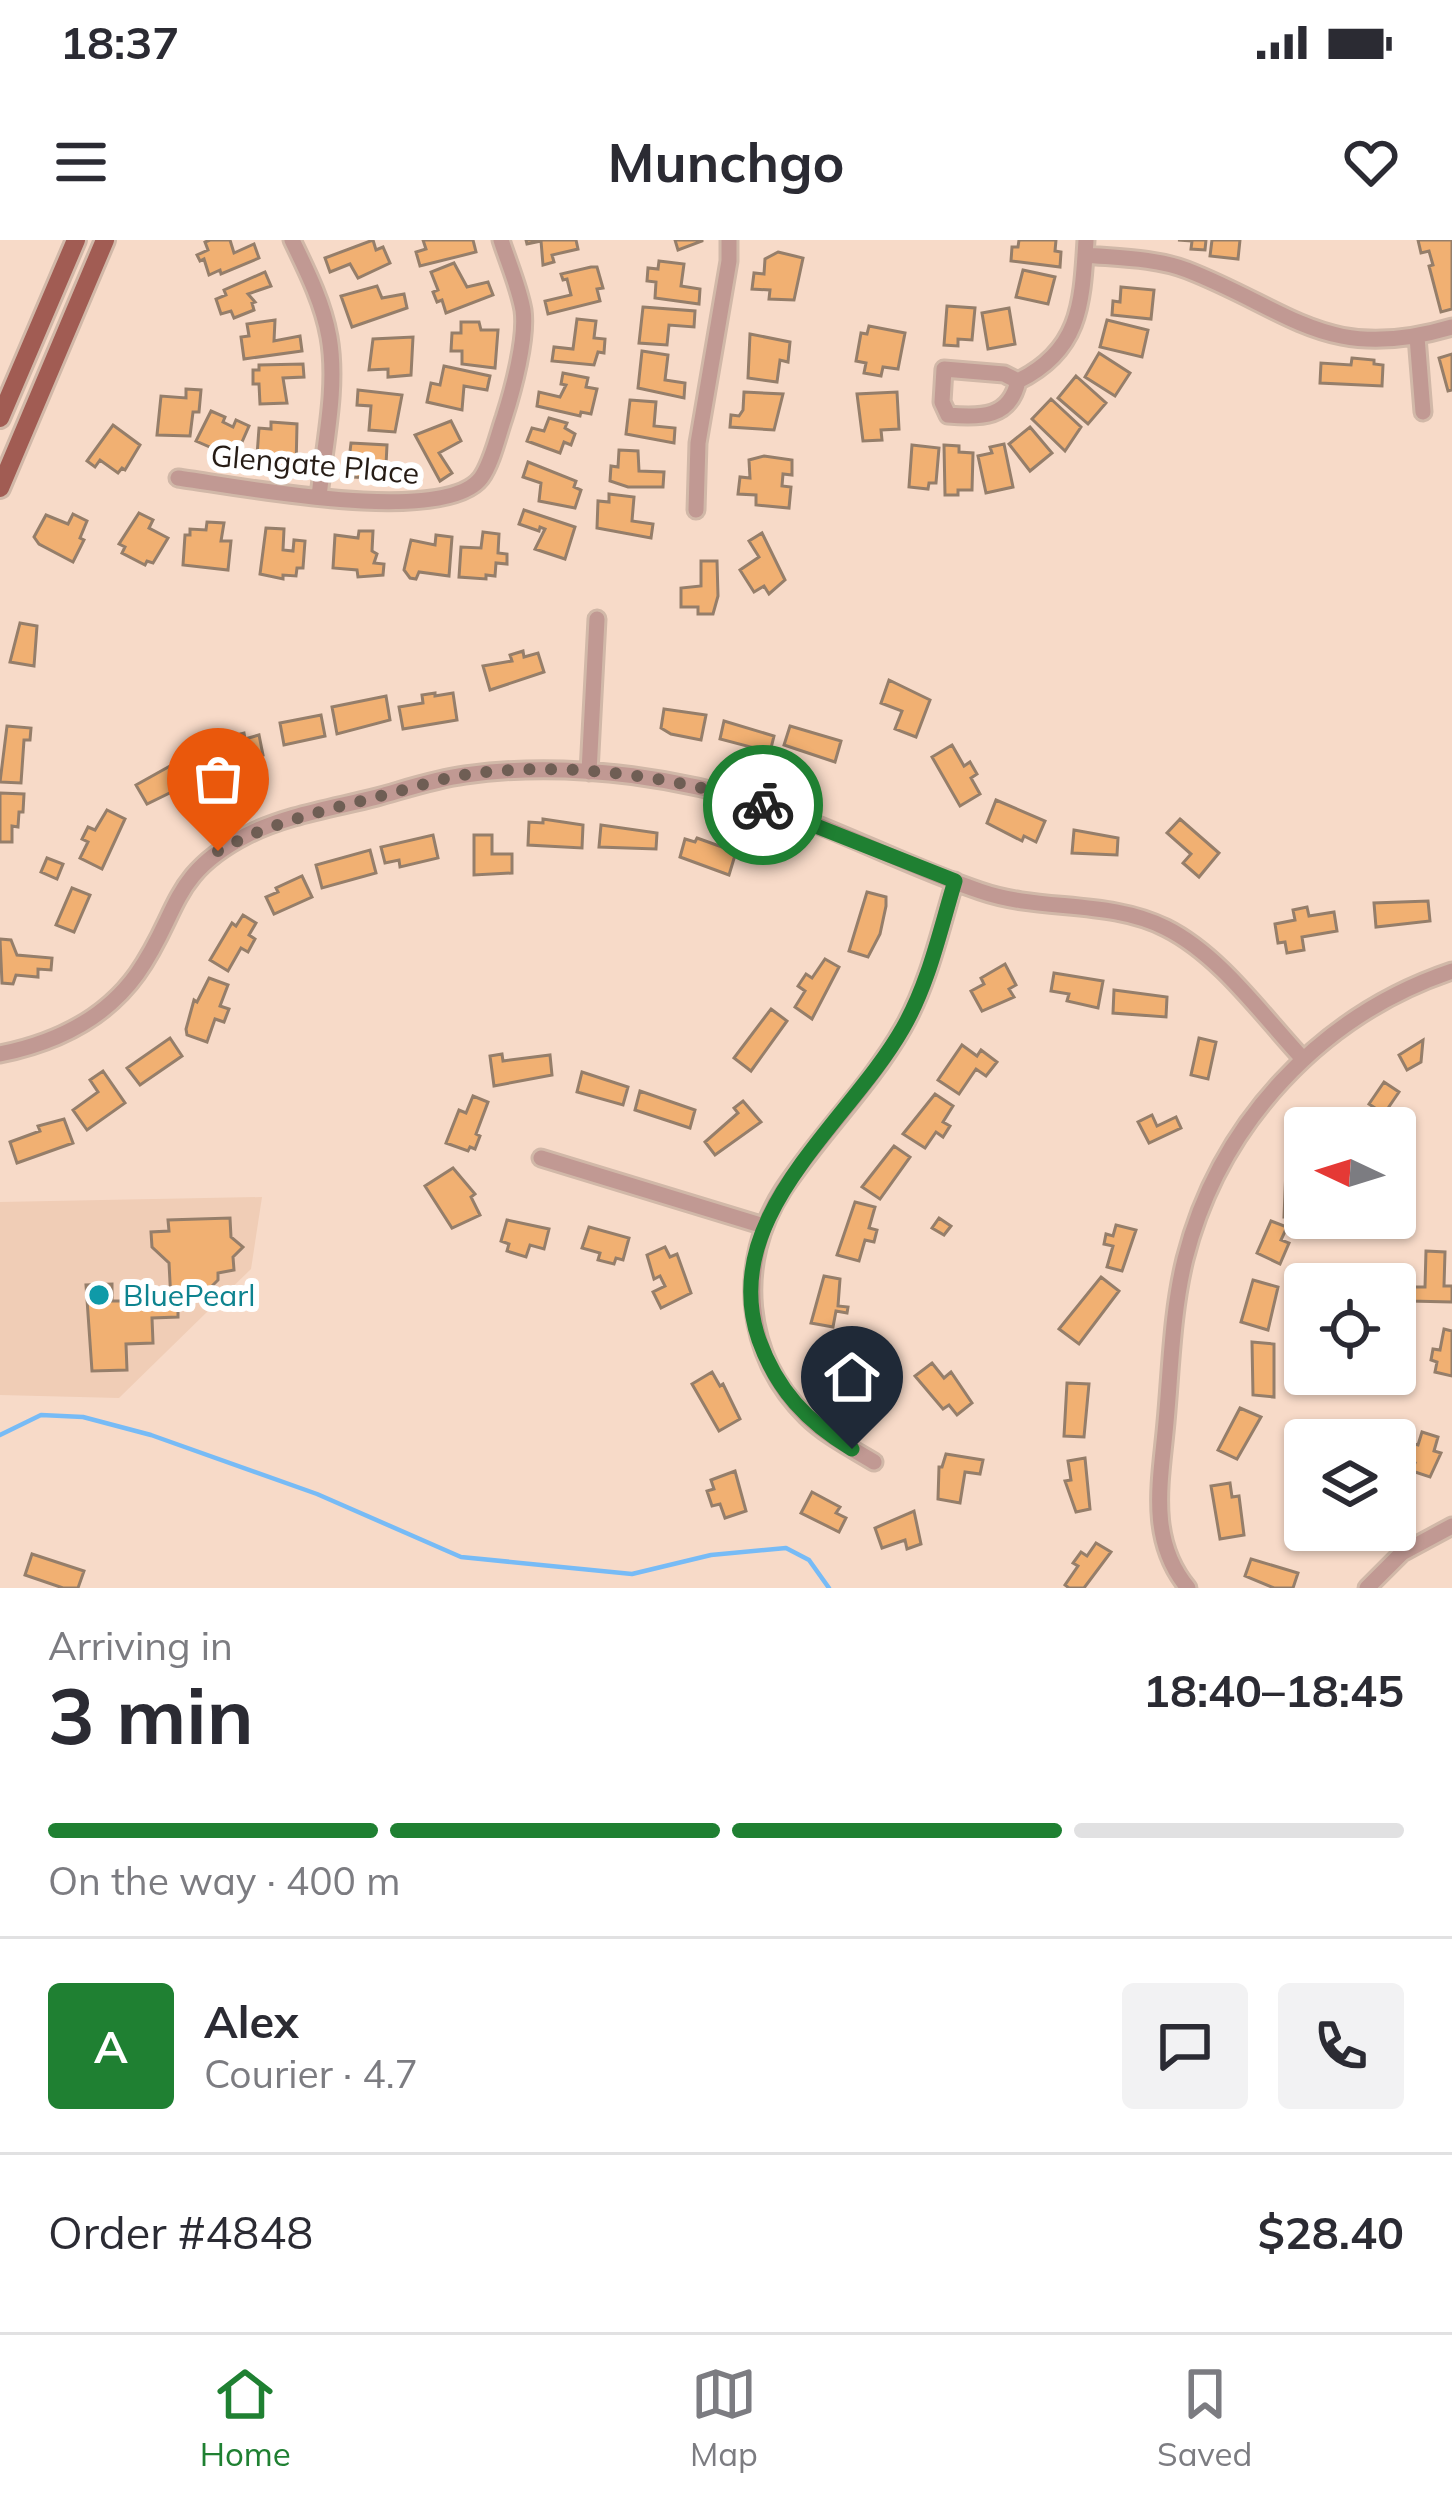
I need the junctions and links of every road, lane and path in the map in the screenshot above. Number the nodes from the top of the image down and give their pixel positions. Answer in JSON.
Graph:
{"nodes":[{"id":1,"x":76,"y":240,"type":"edge"},
{"id":2,"x":105,"y":240,"type":"edge"},
{"id":3,"x":292,"y":240,"type":"edge"},
{"id":4,"x":501,"y":240,"type":"edge"},
{"id":5,"x":729,"y":240,"type":"edge"},
{"id":6,"x":1086,"y":248,"type":"edge"},
{"id":7,"x":1452,"y":326,"type":"edge"},
{"id":8,"x":1417,"y":337,"type":"junction"},
{"id":9,"x":1018,"y":381,"type":"junction"},
{"id":10,"x":1424,"y":412,"type":"dead end"},
{"id":11,"x":0,"y":418,"type":"edge"},
{"id":12,"x":5,"y":462,"type":"edge"},
{"id":13,"x":178,"y":478,"type":"dead end"},
{"id":14,"x":0,"y":488,"type":"edge"},
{"id":15,"x":319,"y":497,"type":"junction"},
{"id":16,"x":696,"y":510,"type":"dead end"},
{"id":17,"x":598,"y":619,"type":"dead end"},
{"id":18,"x":589,"y":772,"type":"junction"},
{"id":19,"x":955,"y":881,"type":"junction"},
{"id":20,"x":1452,"y":971,"type":"edge"},
{"id":21,"x":0,"y":1054,"type":"edge"},
{"id":22,"x":1303,"y":1059,"type":"junction"},
{"id":23,"x":541,"y":1158,"type":"dead end"},
{"id":24,"x":764,"y":1226,"type":"junction"},
{"id":25,"x":874,"y":1462,"type":"dead end"},
{"id":26,"x":1452,"y":1526,"type":"edge"},
{"id":27,"x":1188,"y":1588,"type":"edge"},
{"id":28,"x":1367,"y":1588,"type":"edge"}],
"edges":[{"from":1,"to":11,"type":"main road"},
{"from":2,"to":12,"type":"main road"},
{"from":3,"to":15,"type":"street"},
{"from":4,"to":15,"type":"street","name":"Glengate Place"},
{"from":5,"to":16,"type":"street"},
{"from":6,"to":8,"type":"street"},
{"from":6,"to":9,"type":"street"},
{"from":7,"to":8,"type":"street"},
{"from":8,"to":10,"type":"street"},
{"from":9,"to":9,"type":"street"},
{"from":12,"to":14,"type":"main road"},
{"from":13,"to":15,"type":"street","name":"Glengate Place"},
{"from":17,"to":18,"type":"street"},
{"from":18,"to":19,"type":"street"},
{"from":18,"to":21,"type":"street"},
{"from":19,"to":22,"type":"street"},
{"from":19,"to":24,"type":"street"},
{"from":20,"to":22,"type":"street"},
{"from":22,"to":27,"type":"street"},
{"from":23,"to":24,"type":"street"},
{"from":24,"to":25,"type":"street"},
{"from":26,"to":28,"type":"street"}]}
